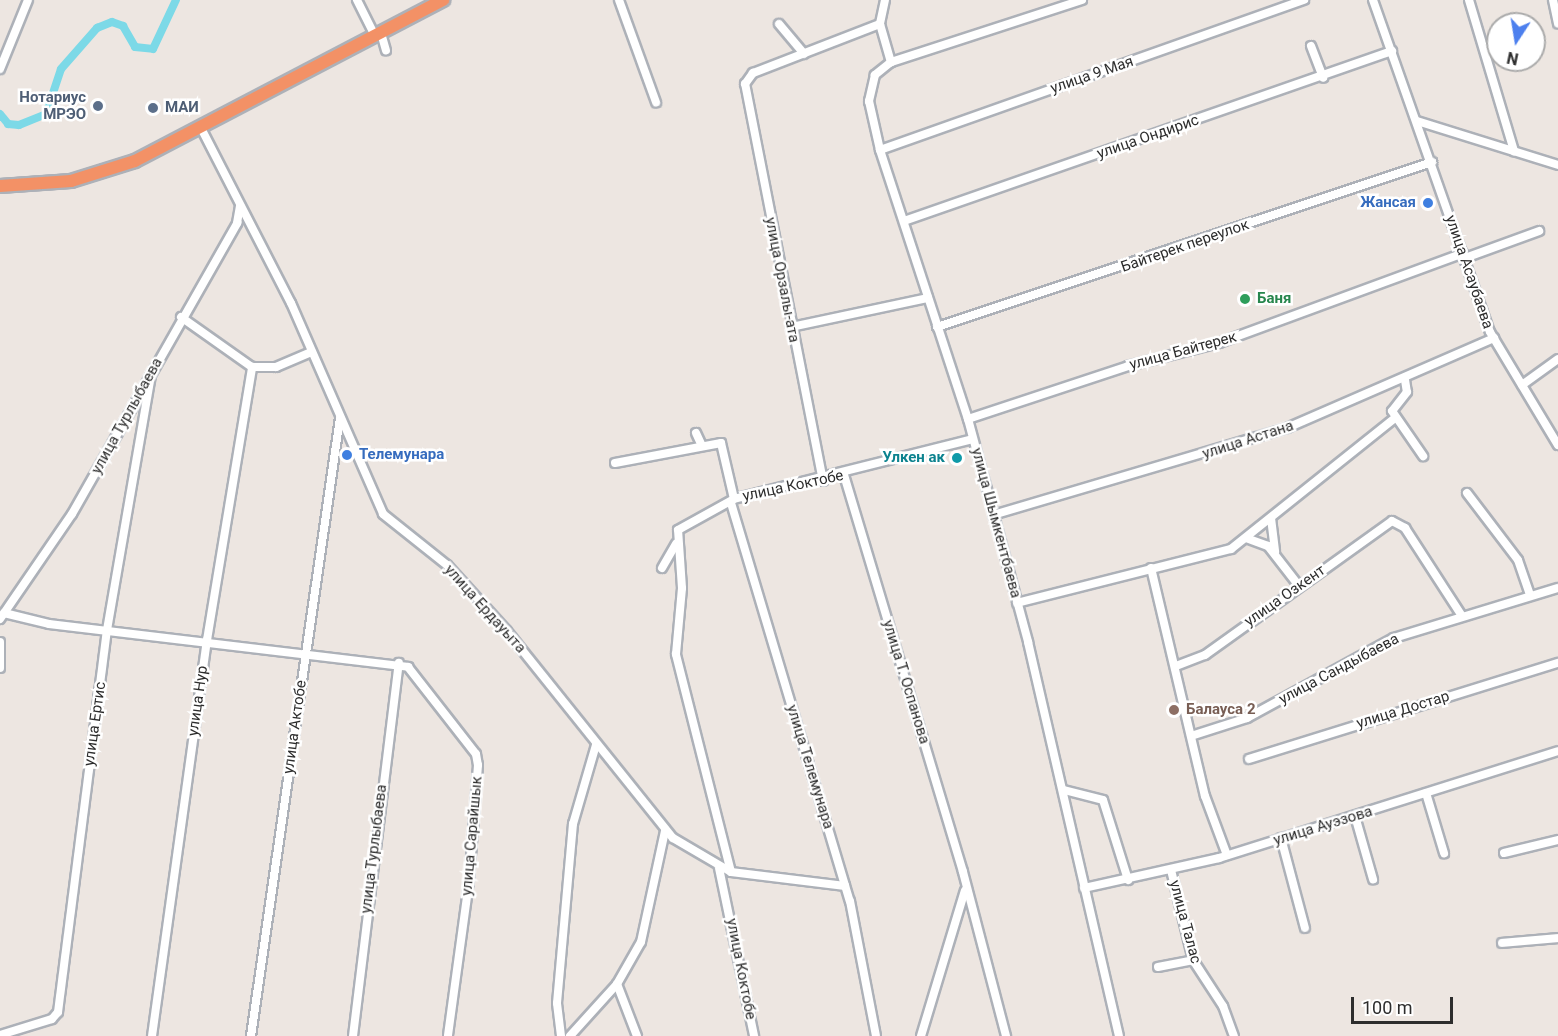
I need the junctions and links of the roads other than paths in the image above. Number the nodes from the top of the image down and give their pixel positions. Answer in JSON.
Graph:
{"nodes":[{"id":1,"x":28,"y":0,"type":"edge"},
{"id":2,"x":357,"y":0,"type":"edge"},
{"id":3,"x":443,"y":0,"type":"edge"},
{"id":4,"x":619,"y":0,"type":"edge"},
{"id":5,"x":885,"y":0,"type":"edge"},
{"id":6,"x":1082,"y":0,"type":"edge"},
{"id":7,"x":1304,"y":0,"type":"edge"},
{"id":8,"x":1373,"y":0,"type":"edge"},
{"id":9,"x":1469,"y":0,"type":"edge"},
{"id":10,"x":1553,"y":0,"type":"edge"},
{"id":11,"x":1558,"y":23,"type":"edge"},
{"id":12,"x":779,"y":24,"type":"dead end"},
{"id":13,"x":880,"y":24,"type":"junction"},
{"id":14,"x":378,"y":34,"type":"junction"},
{"id":15,"x":1311,"y":46,"type":"dead end"},
{"id":16,"x":386,"y":50,"type":"dead end"},
{"id":17,"x":1392,"y":51,"type":"junction"},
{"id":18,"x":804,"y":54,"type":"junction"},
{"id":19,"x":891,"y":62,"type":"junction"},
{"id":20,"x":0,"y":69,"type":"edge"},
{"id":21,"x":1323,"y":78,"type":"junction"},
{"id":22,"x":656,"y":102,"type":"dead end"},
{"id":23,"x":1417,"y":121,"type":"junction"},
{"id":24,"x":201,"y":128,"type":"junction"},
{"id":25,"x":880,"y":150,"type":"junction"},
{"id":26,"x":1514,"y":151,"type":"junction"},
{"id":27,"x":1432,"y":162,"type":"junction"},
{"id":28,"x":1558,"y":165,"type":"edge"},
{"id":29,"x":0,"y":186,"type":"edge"},
{"id":30,"x":240,"y":206,"type":"junction"},
{"id":31,"x":904,"y":221,"type":"junction"},
{"id":32,"x":1539,"y":231,"type":"dead end"},
{"id":33,"x":1464,"y":255,"type":"junction"},
{"id":34,"x":928,"y":298,"type":"junction"},
{"id":35,"x":181,"y":317,"type":"junction"},
{"id":36,"x":791,"y":327,"type":"junction"},
{"id":37,"x":937,"y":327,"type":"junction"},
{"id":38,"x":1494,"y":338,"type":"junction"},
{"id":39,"x":312,"y":352,"type":"junction"},
{"id":40,"x":1558,"y":359,"type":"edge"},
{"id":41,"x":252,"y":367,"type":"junction"},
{"id":42,"x":151,"y":375,"type":"junction"},
{"id":43,"x":1405,"y":380,"type":"junction"},
{"id":44,"x":1521,"y":385,"type":"junction"},
{"id":45,"x":340,"y":418,"type":"junction"},
{"id":46,"x":1395,"y":418,"type":"junction"},
{"id":47,"x":968,"y":419,"type":"junction"},
{"id":48,"x":696,"y":433,"type":"dead end"},
{"id":49,"x":973,"y":439,"type":"junction"},
{"id":50,"x":1558,"y":445,"type":"edge"},
{"id":51,"x":702,"y":446,"type":"junction"},
{"id":52,"x":1423,"y":456,"type":"dead end"},
{"id":53,"x":615,"y":463,"type":"dead end"},
{"id":54,"x":844,"y":475,"type":"junction"},
{"id":55,"x":823,"y":481,"type":"junction"},
{"id":56,"x":1467,"y":493,"type":"dead end"},
{"id":57,"x":732,"y":501,"type":"junction"},
{"id":58,"x":993,"y":515,"type":"junction"},
{"id":59,"x":1271,"y":518,"type":"junction"},
{"id":60,"x":1245,"y":538,"type":"junction"},
{"id":61,"x":676,"y":544,"type":"junction"},
{"id":62,"x":1275,"y":553,"type":"junction"},
{"id":63,"x":662,"y":568,"type":"dead end"},
{"id":64,"x":1151,"y":568,"type":"junction"},
{"id":65,"x":1299,"y":586,"type":"junction"},
{"id":66,"x":1558,"y":588,"type":"edge"},
{"id":67,"x":1530,"y":595,"type":"junction"},
{"id":68,"x":1017,"y":603,"type":"junction"},
{"id":69,"x":2,"y":616,"type":"edge"},
{"id":70,"x":1462,"y":616,"type":"junction"},
{"id":71,"x":107,"y":630,"type":"junction"},
{"id":72,"x":207,"y":640,"type":"junction"},
{"id":73,"x":0,"y":642,"type":"edge"},
{"id":74,"x":306,"y":652,"type":"junction"},
{"id":75,"x":399,"y":663,"type":"junction"},
{"id":76,"x":1558,"y":663,"type":"edge"},
{"id":77,"x":1176,"y":666,"type":"junction"},
{"id":78,"x":0,"y":668,"type":"edge"},
{"id":79,"x":1191,"y":736,"type":"junction"},
{"id":80,"x":596,"y":745,"type":"junction"},
{"id":81,"x":1558,"y":751,"type":"edge"},
{"id":82,"x":1249,"y":759,"type":"dead end"},
{"id":83,"x":1064,"y":790,"type":"junction"},
{"id":84,"x":1426,"y":793,"type":"junction"},
{"id":85,"x":1355,"y":816,"type":"junction"},
{"id":86,"x":665,"y":831,"type":"junction"},
{"id":87,"x":1281,"y":838,"type":"junction"},
{"id":88,"x":1558,"y":840,"type":"edge"},
{"id":89,"x":1444,"y":853,"type":"dead end"},
{"id":90,"x":1504,"y":853,"type":"dead end"},
{"id":91,"x":1227,"y":855,"type":"junction"},
{"id":92,"x":719,"y":868,"type":"junction"},
{"id":93,"x":1171,"y":870,"type":"junction"},
{"id":94,"x":731,"y":872,"type":"junction"},
{"id":95,"x":1373,"y":879,"type":"dead end"},
{"id":96,"x":1128,"y":880,"type":"junction"},
{"id":97,"x":845,"y":886,"type":"junction"},
{"id":98,"x":1084,"y":888,"type":"junction"},
{"id":99,"x":965,"y":890,"type":"junction"},
{"id":100,"x":1305,"y":928,"type":"dead end"},
{"id":101,"x":1558,"y":939,"type":"edge"},
{"id":102,"x":1502,"y":943,"type":"dead end"},
{"id":103,"x":1193,"y":960,"type":"junction"},
{"id":104,"x":1158,"y":967,"type":"dead end"},
{"id":105,"x":617,"y":984,"type":"junction"},
{"id":106,"x":0,"y":1035,"type":"edge"},
{"id":107,"x":152,"y":1036,"type":"edge"},
{"id":108,"x":251,"y":1036,"type":"edge"},
{"id":109,"x":353,"y":1036,"type":"edge"},
{"id":110,"x":448,"y":1036,"type":"edge"},
{"id":111,"x":561,"y":1036,"type":"edge"},
{"id":112,"x":570,"y":1036,"type":"edge"},
{"id":113,"x":637,"y":1036,"type":"edge"},
{"id":114,"x":754,"y":1036,"type":"edge"},
{"id":115,"x":876,"y":1036,"type":"edge"},
{"id":116,"x":921,"y":1036,"type":"edge"},
{"id":117,"x":1006,"y":1036,"type":"edge"},
{"id":118,"x":1119,"y":1036,"type":"edge"},
{"id":119,"x":1234,"y":1036,"type":"edge"}],
"edges":[{"from":1,"to":20,"type":"street"},
{"from":2,"to":14,"type":"street"},
{"from":3,"to":14,"type":"highway"},
{"from":4,"to":22,"type":"street"},
{"from":5,"to":13,"type":"street"},
{"from":6,"to":19,"type":"street"},
{"from":7,"to":25,"type":"street","name":"улица 9 Мая"},
{"from":8,"to":17,"type":"street","name":"улица Асаубаева"},
{"from":9,"to":26,"type":"street"},
{"from":10,"to":11,"type":"street"},
{"from":12,"to":18,"type":"street"},
{"from":13,"to":18,"type":"street"},
{"from":13,"to":19,"type":"street"},
{"from":14,"to":16,"type":"street"},
{"from":14,"to":24,"type":"highway"},
{"from":15,"to":21,"type":"street"},
{"from":17,"to":21,"type":"street","name":"улица Ондирис"},
{"from":17,"to":23,"type":"street","name":"улица Асаубаева"},
{"from":18,"to":36,"type":"street","name":"улица Орзалы-ата"},
{"from":19,"to":25,"type":"street","name":"улица Шымкентбаева"},
{"from":21,"to":31,"type":"street","name":"улица Ондирис"},
{"from":23,"to":26,"type":"street"},
{"from":23,"to":27,"type":"street","name":"улица Асаубаева"},
{"from":24,"to":29,"type":"highway"},
{"from":24,"to":30,"type":"street","name":"улица Ердауыта"},
{"from":25,"to":31,"type":"street","name":"улица Шымкентбаева"},
{"from":26,"to":28,"type":"street"},
{"from":27,"to":33,"type":"street","name":"улица Асаубаева"},
{"from":27,"to":37,"type":"street","name":"Байтерек переулок"},
{"from":30,"to":35,"type":"street","name":"улица Турлыбаева"},
{"from":30,"to":39,"type":"street","name":"улица Ердауыта"},
{"from":31,"to":34,"type":"street","name":"улица Шымкентбаева"},
{"from":32,"to":33,"type":"street","name":"улица Байтерек"},
{"from":33,"to":38,"type":"street","name":"улица Асаубаева"},
{"from":33,"to":47,"type":"street","name":"улица Байтерек"},
{"from":34,"to":36,"type":"street"},
{"from":34,"to":37,"type":"street","name":"улица Шымкентбаева"},
{"from":35,"to":41,"type":"street"},
{"from":35,"to":42,"type":"street","name":"улица Турлыбаева"},
{"from":36,"to":55,"type":"street","name":"улица Орзалы-ата"},
{"from":37,"to":47,"type":"street","name":"улица Шымкентбаева"},
{"from":38,"to":43,"type":"street","name":"улица Астана"},
{"from":38,"to":44,"type":"street","name":"улица Асаубаева"},
{"from":39,"to":41,"type":"street"},
{"from":39,"to":45,"type":"street","name":"улица Ердауыта"},
{"from":40,"to":44,"type":"street"},
{"from":41,"to":72,"type":"street","name":"улица Нур"},
{"from":42,"to":69,"type":"street","name":"улица Турлыбаева"},
{"from":42,"to":71,"type":"street","name":"улица Ертис"},
{"from":43,"to":46,"type":"street"},
{"from":43,"to":58,"type":"street","name":"улица Астана"},
{"from":44,"to":50,"type":"street","name":"улица Асаубаева"},
{"from":45,"to":74,"type":"street","name":"улица Актобе"},
{"from":45,"to":80,"type":"street","name":"улица Ердауыта"},
{"from":46,"to":52,"type":"street"},
{"from":46,"to":59,"type":"street"},
{"from":47,"to":49,"type":"street","name":"улица Шымкентбаева"},
{"from":48,"to":51,"type":"street"},
{"from":49,"to":54,"type":"street","name":"улица Коктобе"},
{"from":49,"to":58,"type":"street","name":"улица Шымкентбаева"},
{"from":51,"to":53,"type":"street"},
{"from":51,"to":57,"type":"street","name":"улица Телемунара"},
{"from":54,"to":55,"type":"street","name":"улица Коктобе"},
{"from":54,"to":99,"type":"street","name":"улица Т. Оспанова"},
{"from":55,"to":57,"type":"street","name":"улица Коктобе"},
{"from":56,"to":67,"type":"street"},
{"from":57,"to":61,"type":"street","name":"улица Коктобе"},
{"from":57,"to":97,"type":"street","name":"улица Телемунара"},
{"from":58,"to":68,"type":"street","name":"улица Шымкентбаева"},
{"from":59,"to":60,"type":"street"},
{"from":59,"to":62,"type":"street"},
{"from":60,"to":62,"type":"street"},
{"from":60,"to":64,"type":"street"},
{"from":61,"to":63,"type":"street","name":"улица Коктобе"},
{"from":61,"to":94,"type":"street"},
{"from":62,"to":65,"type":"street"},
{"from":64,"to":68,"type":"street"},
{"from":64,"to":77,"type":"street"},
{"from":65,"to":70,"type":"street","name":"улица Озкент"},
{"from":65,"to":77,"type":"street","name":"улица Озкент"},
{"from":66,"to":67,"type":"street","name":"улица Сандыбаева"},
{"from":67,"to":70,"type":"street","name":"улица Сандыбаева"},
{"from":68,"to":83,"type":"street","name":"улица Шымкентбаева"},
{"from":69,"to":71,"type":"street"},
{"from":70,"to":79,"type":"street","name":"улица Сандыбаева"},
{"from":71,"to":72,"type":"street"},
{"from":71,"to":106,"type":"street","name":"улица Ертис"},
{"from":72,"to":74,"type":"street"},
{"from":72,"to":107,"type":"street","name":"улица Нур"},
{"from":73,"to":78,"type":"street"},
{"from":74,"to":75,"type":"street"},
{"from":74,"to":108,"type":"street","name":"улица Актобе"},
{"from":75,"to":109,"type":"street","name":"улица Турлыбаева"},
{"from":75,"to":110,"type":"street","name":"улица Сарайшык"},
{"from":76,"to":82,"type":"street","name":"улица Достар"},
{"from":77,"to":79,"type":"street"},
{"from":79,"to":91,"type":"street"},
{"from":80,"to":86,"type":"street","name":"улица Ердауыта"},
{"from":80,"to":111,"type":"street"},
{"from":81,"to":84,"type":"street","name":"улица Ауэзова"},
{"from":83,"to":96,"type":"street"},
{"from":83,"to":98,"type":"street","name":"улица Шымкентбаева"},
{"from":84,"to":85,"type":"street","name":"улица Ауэзова"},
{"from":84,"to":89,"type":"street"},
{"from":85,"to":87,"type":"street","name":"улица Ауэзова"},
{"from":85,"to":95,"type":"street"},
{"from":86,"to":92,"type":"street","name":"улица Ердауыта"},
{"from":86,"to":105,"type":"street"},
{"from":87,"to":91,"type":"street","name":"улица Ауэзова"},
{"from":87,"to":100,"type":"street"},
{"from":88,"to":90,"type":"street"},
{"from":91,"to":93,"type":"street","name":"улица Ауэзова"},
{"from":92,"to":94,"type":"street","name":"улица Ердауыта"},
{"from":92,"to":114,"type":"street","name":"улица Коктобе"},
{"from":93,"to":96,"type":"street","name":"улица Ауэзова"},
{"from":93,"to":103,"type":"street","name":"улица Талас"},
{"from":94,"to":97,"type":"street","name":"улица Ердауыта"},
{"from":96,"to":98,"type":"street","name":"улица Ауэзова"},
{"from":97,"to":115,"type":"street","name":"улица Телемунара"},
{"from":98,"to":118,"type":"street","name":"улица Шымкентбаева"},
{"from":99,"to":116,"type":"street"},
{"from":99,"to":117,"type":"street","name":"улица Т. Оспанова"},
{"from":101,"to":102,"type":"street"},
{"from":103,"to":104,"type":"street"},
{"from":103,"to":119,"type":"street","name":"улица Талас"},
{"from":105,"to":112,"type":"street"},
{"from":105,"to":113,"type":"street"}]}
